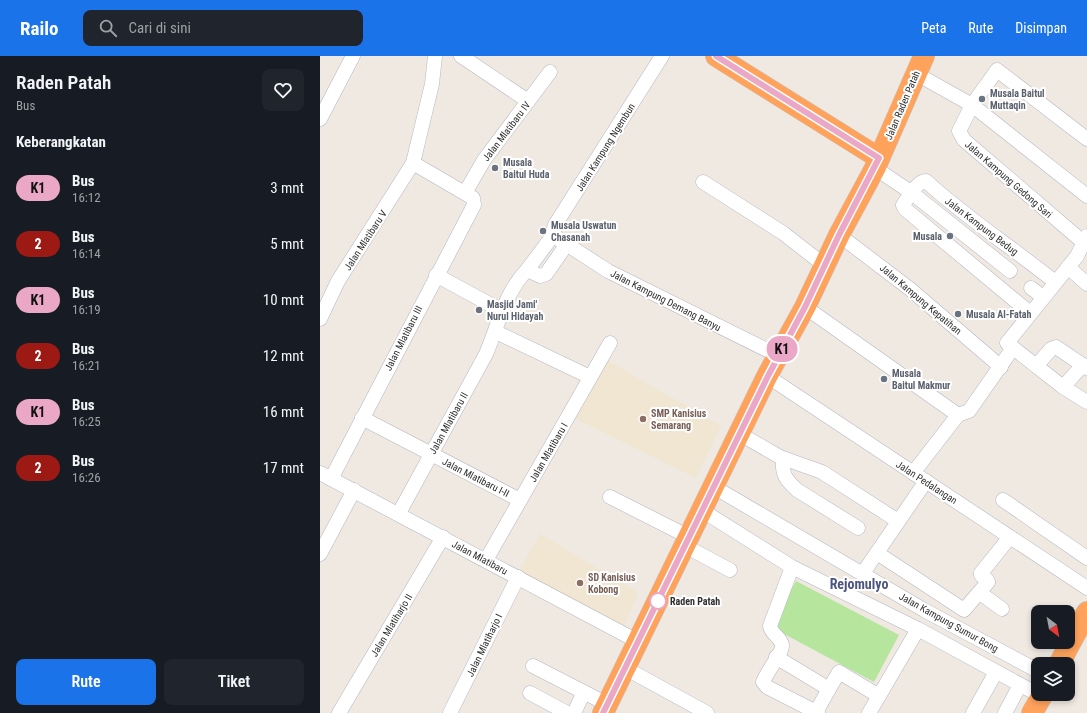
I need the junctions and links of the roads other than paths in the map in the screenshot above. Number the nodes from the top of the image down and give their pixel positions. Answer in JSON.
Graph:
{"nodes":[{"id":1,"x":353,"y":56,"type":"edge"},
{"id":2,"x":435,"y":56,"type":"edge"},
{"id":3,"x":461,"y":56,"type":"edge"},
{"id":4,"x":662,"y":56,"type":"edge"},
{"id":5,"x":716,"y":56,"type":"edge"},
{"id":6,"x":920,"y":64,"type":"edge"},
{"id":7,"x":550,"y":72,"type":"dead end"},
{"id":8,"x":528,"y":101,"type":"junction"},
{"id":9,"x":972,"y":105,"type":"junction"},
{"id":10,"x":321,"y":115,"type":"edge"},
{"id":11,"x":1087,"y":139,"type":"edge"},
{"id":12,"x":413,"y":163,"type":"junction"},
{"id":13,"x":877,"y":163,"type":"junction"},
{"id":14,"x":704,"y":182,"type":"dead end"},
{"id":15,"x":912,"y":193,"type":"junction"},
{"id":16,"x":469,"y":196,"type":"junction"},
{"id":17,"x":1087,"y":196,"type":"edge"},
{"id":18,"x":965,"y":233,"type":"junction"},
{"id":19,"x":839,"y":235,"type":"junction"},
{"id":20,"x":559,"y":239,"type":"junction"},
{"id":21,"x":1085,"y":239,"type":"edge"},
{"id":22,"x":952,"y":247,"type":"junction"},
{"id":23,"x":1022,"y":256,"type":"junction"},
{"id":24,"x":824,"y":265,"type":"junction"},
{"id":25,"x":1068,"y":267,"type":"junction"},
{"id":26,"x":1010,"y":271,"type":"junction"},
{"id":27,"x":436,"y":276,"type":"junction"},
{"id":28,"x":1055,"y":282,"type":"junction"},
{"id":29,"x":1087,"y":284,"type":"edge"},
{"id":30,"x":997,"y":286,"type":"junction"},
{"id":31,"x":1031,"y":288,"type":"dead end"},
{"id":32,"x":1043,"y":297,"type":"junction"},
{"id":33,"x":805,"y":307,"type":"junction"},
{"id":34,"x":502,"y":311,"type":"junction"},
{"id":35,"x":1030,"y":313,"type":"junction"},
{"id":36,"x":320,"y":319,"type":"edge"},
{"id":37,"x":496,"y":332,"type":"junction"},
{"id":38,"x":610,"y":343,"type":"dead end"},
{"id":39,"x":1013,"y":348,"type":"junction"},
{"id":40,"x":779,"y":356,"type":"junction"},
{"id":41,"x":1000,"y":366,"type":"junction"},
{"id":42,"x":1036,"y":366,"type":"junction"},
{"id":43,"x":1085,"y":366,"type":"edge"},
{"id":44,"x":768,"y":376,"type":"junction"},
{"id":45,"x":590,"y":377,"type":"junction"},
{"id":46,"x":1063,"y":387,"type":"junction"},
{"id":47,"x":1087,"y":402,"type":"edge"},
{"id":48,"x":958,"y":415,"type":"junction"},
{"id":49,"x":362,"y":418,"type":"junction"},
{"id":50,"x":740,"y":434,"type":"junction"},
{"id":51,"x":431,"y":454,"type":"junction"},
{"id":52,"x":784,"y":459,"type":"junction"},
{"id":53,"x":913,"y":473,"type":"junction"},
{"id":54,"x":326,"y":476,"type":"edge"},
{"id":55,"x":926,"y":481,"type":"junction"},
{"id":56,"x":714,"y":487,"type":"junction"},
{"id":57,"x":354,"y":490,"type":"junction"},
{"id":58,"x":610,"y":497,"type":"dead end"},
{"id":59,"x":520,"y":500,"type":"junction"},
{"id":60,"x":1003,"y":500,"type":"dead end"},
{"id":61,"x":703,"y":511,"type":"junction"},
{"id":62,"x":399,"y":513,"type":"junction"},
{"id":63,"x":898,"y":521,"type":"junction"},
{"id":64,"x":858,"y":528,"type":"dead end"},
{"id":65,"x":443,"y":537,"type":"junction"},
{"id":66,"x":1010,"y":537,"type":"junction"},
{"id":67,"x":687,"y":541,"type":"junction"},
{"id":68,"x":877,"y":553,"type":"junction"},
{"id":69,"x":320,"y":554,"type":"edge"},
{"id":70,"x":1087,"y":558,"type":"edge"},
{"id":71,"x":486,"y":560,"type":"junction"},
{"id":72,"x":792,"y":567,"type":"junction"},
{"id":73,"x":730,"y":570,"type":"dead end"},
{"id":74,"x":863,"y":573,"type":"junction"},
{"id":75,"x":518,"y":577,"type":"junction"},
{"id":76,"x":1087,"y":588,"type":"edge"},
{"id":77,"x":980,"y":593,"type":"junction"},
{"id":78,"x":1002,"y":609,"type":"dead end"},
{"id":79,"x":1087,"y":612,"type":"edge"},
{"id":80,"x":918,"y":629,"type":"junction"},
{"id":81,"x":1080,"y":640,"type":"edge"},
{"id":82,"x":639,"y":642,"type":"junction"},
{"id":83,"x":1065,"y":657,"type":"edge"},
{"id":84,"x":776,"y":658,"type":"junction"},
{"id":85,"x":533,"y":666,"type":"dead end"},
{"id":86,"x":1031,"y":667,"type":"edge"},
{"id":87,"x":625,"y":668,"type":"junction"},
{"id":88,"x":996,"y":672,"type":"junction"},
{"id":89,"x":1020,"y":685,"type":"junction"},
{"id":90,"x":829,"y":689,"type":"junction"},
{"id":91,"x":530,"y":692,"type":"dead end"},
{"id":92,"x":584,"y":692,"type":"junction"},
{"id":93,"x":1031,"y":694,"type":"edge"},
{"id":94,"x":879,"y":696,"type":"junction"},
{"id":95,"x":605,"y":708,"type":"edge"},
{"id":96,"x":339,"y":713,"type":"edge"},
{"id":97,"x":450,"y":713,"type":"edge"},
{"id":98,"x":567,"y":713,"type":"edge"},
{"id":99,"x":574,"y":713,"type":"edge"},
{"id":100,"x":707,"y":713,"type":"edge"},
{"id":101,"x":817,"y":713,"type":"edge"},
{"id":102,"x":869,"y":713,"type":"edge"},
{"id":103,"x":973,"y":713,"type":"edge"},
{"id":104,"x":1005,"y":713,"type":"edge"}],
"edges":[{"from":1,"to":10,"type":"street"},
{"from":2,"to":12,"type":"street"},
{"from":3,"to":8,"type":"street"},
{"from":4,"to":20,"type":"street","name":"Jalan Kampung Ngembun"},
{"from":5,"to":13,"type":"highway"},
{"from":6,"to":9,"type":"street"},
{"from":6,"to":13,"type":"highway","name":"Jalan Raden Patah"},
{"from":7,"to":8,"type":"street","name":"Jalan Mlatibaru IV"},
{"from":8,"to":16,"type":"street","name":"Jalan Mlatibaru IV"},
{"from":9,"to":11,"type":"street","name":"Jalan Kampung Gedong Sari"},
{"from":9,"to":17,"type":"street"},
{"from":9,"to":21,"type":"street","name":"Jalan Kampung Gedong Sari"},
{"from":12,"to":16,"type":"street"},
{"from":12,"to":36,"type":"street","name":"Jalan Mlatibaru V"},
{"from":13,"to":15,"type":"street","name":"Jalan Kampung Bedug"},
{"from":13,"to":19,"type":"highway","name":"Jalan Raden Patah"},
{"from":14,"to":24,"type":"street"},
{"from":15,"to":18,"type":"street","name":"Jalan Kampung Bedug"},
{"from":15,"to":22,"type":"street"},
{"from":15,"to":23,"type":"street","name":"Jalan Kampung Bedug"},
{"from":16,"to":27,"type":"street","name":"Jalan Mlatibaru III"},
{"from":18,"to":22,"type":"street"},
{"from":18,"to":26,"type":"street","name":"Jalan Kampung Bedug"},
{"from":19,"to":24,"type":"highway","name":"Jalan Raden Patah"},
{"from":19,"to":41,"type":"street","name":"Jalan Kampung Kepatihan"},
{"from":20,"to":34,"type":"street","name":"Jalan Mlatibaru II"},
{"from":20,"to":40,"type":"street","name":"Jalan Kampung Demang Banyu"},
{"from":21,"to":25,"type":"street"},
{"from":22,"to":30,"type":"street"},
{"from":23,"to":26,"type":"street"},
{"from":23,"to":28,"type":"street","name":"Jalan Kampung Bedug"},
{"from":24,"to":33,"type":"highway","name":"Jalan Raden Patah"},
{"from":25,"to":28,"type":"street"},
{"from":25,"to":29,"type":"street"},
{"from":26,"to":30,"type":"street"},
{"from":27,"to":34,"type":"street"},
{"from":27,"to":49,"type":"street","name":"Jalan Mlatibaru III"},
{"from":28,"to":32,"type":"street"},
{"from":30,"to":35,"type":"street"},
{"from":31,"to":32,"type":"street"},
{"from":32,"to":35,"type":"street"},
{"from":33,"to":40,"type":"highway","name":"Jalan Raden Patah"},
{"from":33,"to":48,"type":"street"},
{"from":34,"to":37,"type":"street","name":"Jalan Mlatibaru II"},
{"from":35,"to":39,"type":"street"},
{"from":37,"to":45,"type":"street"},
{"from":37,"to":51,"type":"street","name":"Jalan Mlatibaru II"},
{"from":38,"to":45,"type":"street","name":"Jalan Mlatibaru I"},
{"from":39,"to":41,"type":"street"},
{"from":39,"to":42,"type":"street"},
{"from":40,"to":44,"type":"highway","name":"Jalan Raden Patah"},
{"from":41,"to":48,"type":"street"},
{"from":42,"to":43,"type":"street"},
{"from":42,"to":46,"type":"street"},
{"from":43,"to":46,"type":"street"},
{"from":44,"to":50,"type":"highway","name":"Jalan Raden Patah"},
{"from":44,"to":53,"type":"street","name":"Jalan Pedalangan"},
{"from":45,"to":59,"type":"street","name":"Jalan Mlatibaru I"},
{"from":46,"to":47,"type":"street"},
{"from":48,"to":53,"type":"street"},
{"from":49,"to":51,"type":"street","name":"Jalan Mlatibaru I-II"},
{"from":49,"to":54,"type":"street","name":"Jalan Mlatibaru III"},
{"from":50,"to":52,"type":"street"},
{"from":50,"to":56,"type":"highway","name":"Jalan Raden Patah"},
{"from":51,"to":59,"type":"street","name":"Jalan Mlatibaru I-II"},
{"from":51,"to":62,"type":"street","name":"Jalan Mlatibaru II"},
{"from":52,"to":63,"type":"street"},
{"from":52,"to":64,"type":"street"},
{"from":53,"to":55,"type":"street","name":"Jalan Pedalangan"},
{"from":54,"to":57,"type":"street","name":"Jalan Mlatibaru"},
{"from":55,"to":63,"type":"street"},
{"from":55,"to":66,"type":"street","name":"Jalan Pedalangan"},
{"from":56,"to":61,"type":"highway","name":"Jalan Raden Patah"},
{"from":56,"to":74,"type":"street","name":"Jalan Kampung Sumur Bong"},
{"from":57,"to":62,"type":"street","name":"Jalan Mlatibaru"},
{"from":57,"to":69,"type":"street"},
{"from":58,"to":67,"type":"street"},
{"from":59,"to":71,"type":"street","name":"Jalan Mlatibaru I"},
{"from":60,"to":70,"type":"street"},
{"from":61,"to":67,"type":"highway","name":"Jalan Raden Patah"},
{"from":61,"to":72,"type":"street"},
{"from":62,"to":65,"type":"street","name":"Jalan Mlatibaru"},
{"from":63,"to":68,"type":"street"},
{"from":65,"to":71,"type":"street","name":"Jalan Mlatibaru"},
{"from":65,"to":96,"type":"street","name":"Jalan Mlatiharjo II"},
{"from":66,"to":76,"type":"street","name":"Jalan Pedalangan"},
{"from":66,"to":77,"type":"street"},
{"from":67,"to":73,"type":"street"},
{"from":67,"to":82,"type":"highway","name":"Jalan Raden Patah"},
{"from":68,"to":74,"type":"street"},
{"from":68,"to":77,"type":"street"},
{"from":71,"to":75,"type":"street","name":"Jalan Mlatibaru"},
{"from":72,"to":80,"type":"street"},
{"from":72,"to":84,"type":"street"},
{"from":74,"to":86,"type":"street","name":"Jalan Kampung Sumur Bong"},
{"from":75,"to":82,"type":"street","name":"Jalan Mlatibaru"},
{"from":75,"to":97,"type":"street","name":"Jalan Mlatiharjo I"},
{"from":77,"to":78,"type":"street"},
{"from":79,"to":81,"type":"highway"},
{"from":80,"to":88,"type":"street"},
{"from":80,"to":94,"type":"street"},
{"from":81,"to":83,"type":"highway"},
{"from":82,"to":87,"type":"highway","name":"Jalan Raden Patah"},
{"from":84,"to":90,"type":"street"},
{"from":84,"to":101,"type":"street"},
{"from":85,"to":92,"type":"street"},
{"from":87,"to":95,"type":"highway","name":"Jalan Raden Patah"},
{"from":87,"to":100,"type":"street"},
{"from":88,"to":89,"type":"street"},
{"from":88,"to":103,"type":"street"},
{"from":89,"to":93,"type":"street"},
{"from":89,"to":104,"type":"street"},
{"from":90,"to":94,"type":"street"},
{"from":90,"to":101,"type":"street"},
{"from":91,"to":98,"type":"street"},
{"from":92,"to":95,"type":"street"},
{"from":92,"to":99,"type":"street"},
{"from":94,"to":102,"type":"street"}]}
